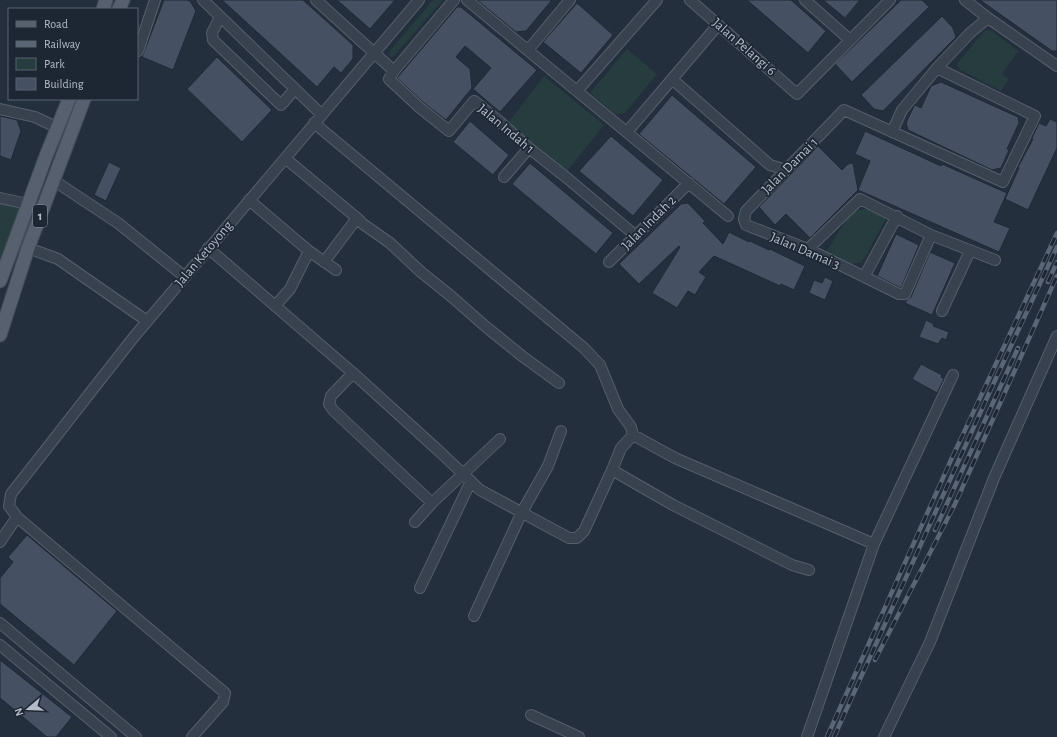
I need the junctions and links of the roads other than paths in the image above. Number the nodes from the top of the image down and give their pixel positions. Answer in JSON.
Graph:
{"nodes":[{"id":1,"x":156,"y":0,"type":"edge"},
{"id":2,"x":203,"y":0,"type":"edge"},
{"id":3,"x":316,"y":0,"type":"edge"},
{"id":4,"x":419,"y":0,"type":"edge"},
{"id":5,"x":454,"y":0,"type":"edge"},
{"id":6,"x":467,"y":0,"type":"edge"},
{"id":7,"x":570,"y":0,"type":"edge"},
{"id":8,"x":657,"y":0,"type":"edge"},
{"id":9,"x":690,"y":0,"type":"edge"},
{"id":10,"x":805,"y":0,"type":"edge"},
{"id":11,"x":890,"y":0,"type":"edge"},
{"id":12,"x":965,"y":0,"type":"edge"},
{"id":13,"x":220,"y":17,"type":"junction"},
{"id":14,"x":988,"y":18,"type":"junction"},
{"id":15,"x":718,"y":25,"type":"junction"},
{"id":16,"x":850,"y":40,"type":"junction"},
{"id":17,"x":528,"y":50,"type":"junction"},
{"id":18,"x":138,"y":51,"type":"edge"},
{"id":19,"x":374,"y":53,"type":"junction"},
{"id":20,"x":1057,"y":66,"type":"edge"},
{"id":21,"x":937,"y":68,"type":"junction"},
{"id":22,"x":394,"y":70,"type":"junction"},
{"id":23,"x":672,"y":80,"type":"junction"},
{"id":24,"x":295,"y":89,"type":"junction"},
{"id":25,"x":577,"y":91,"type":"junction"},
{"id":26,"x":69,"y":100,"type":"edge"},
{"id":27,"x":84,"y":100,"type":"edge"},
{"id":28,"x":0,"y":108,"type":"edge"},
{"id":29,"x":322,"y":115,"type":"junction"},
{"id":30,"x":314,"y":123,"type":"junction"},
{"id":31,"x":58,"y":128,"type":"junction"},
{"id":32,"x":627,"y":132,"type":"junction"},
{"id":33,"x":892,"y":132,"type":"junction"},
{"id":34,"x":529,"y":148,"type":"junction"},
{"id":35,"x":285,"y":158,"type":"junction"},
{"id":36,"x":786,"y":170,"type":"junction"},
{"id":37,"x":504,"y":177,"type":"dead end"},
{"id":38,"x":53,"y":180,"type":"junction"},
{"id":39,"x":689,"y":184,"type":"junction"},
{"id":40,"x":0,"y":198,"type":"edge"},
{"id":41,"x":249,"y":200,"type":"junction"},
{"id":42,"x":28,"y":204,"type":"junction"},
{"id":43,"x":728,"y":216,"type":"dead end"},
{"id":44,"x":897,"y":216,"type":"junction"},
{"id":45,"x":357,"y":218,"type":"junction"},
{"id":46,"x":746,"y":225,"type":"joint"},
{"id":47,"x":931,"y":235,"type":"junction"},
{"id":48,"x":636,"y":236,"type":"junction"},
{"id":49,"x":28,"y":248,"type":"junction"},
{"id":50,"x":208,"y":248,"type":"junction"},
{"id":51,"x":808,"y":249,"type":"junction"},
{"id":52,"x":309,"y":251,"type":"junction"},
{"id":53,"x":970,"y":251,"type":"junction"},
{"id":54,"x":994,"y":260,"type":"dead end"},
{"id":55,"x":324,"y":262,"type":"junction"},
{"id":56,"x":609,"y":262,"type":"dead end"},
{"id":57,"x":336,"y":270,"type":"dead end"},
{"id":58,"x":184,"y":277,"type":"junction"},
{"id":59,"x":864,"y":277,"type":"junction"},
{"id":60,"x":0,"y":281,"type":"edge"},
{"id":61,"x":275,"y":306,"type":"junction"},
{"id":62,"x":942,"y":312,"type":"dead end"},
{"id":63,"x":147,"y":321,"type":"junction"},
{"id":64,"x":0,"y":335,"type":"edge"},
{"id":65,"x":1057,"y":336,"type":"edge"},
{"id":66,"x":352,"y":374,"type":"junction"},
{"id":67,"x":953,"y":375,"type":"dead end"},
{"id":68,"x":559,"y":383,"type":"dead end"},
{"id":69,"x":561,"y":431,"type":"dead end"},
{"id":70,"x":633,"y":435,"type":"junction"},
{"id":71,"x":500,"y":439,"type":"dead end"},
{"id":72,"x":612,"y":470,"type":"junction"},
{"id":73,"x":463,"y":474,"type":"junction"},
{"id":74,"x":471,"y":481,"type":"junction"},
{"id":75,"x":432,"y":503,"type":"junction"},
{"id":76,"x":522,"y":512,"type":"junction"},
{"id":77,"x":17,"y":517,"type":"junction"},
{"id":78,"x":415,"y":522,"type":"dead end"},
{"id":79,"x":0,"y":542,"type":"edge"},
{"id":80,"x":874,"y":544,"type":"junction"},
{"id":81,"x":809,"y":570,"type":"dead end"},
{"id":82,"x":420,"y":588,"type":"dead end"},
{"id":83,"x":474,"y":616,"type":"dead end"},
{"id":84,"x":0,"y":623,"type":"edge"},
{"id":85,"x":0,"y":645,"type":"edge"},
{"id":86,"x":531,"y":715,"type":"dead end"},
{"id":87,"x":111,"y":737,"type":"edge"},
{"id":88,"x":136,"y":737,"type":"edge"},
{"id":89,"x":192,"y":737,"type":"edge"},
{"id":90,"x":579,"y":737,"type":"edge"},
{"id":91,"x":806,"y":737,"type":"edge"},
{"id":92,"x":884,"y":737,"type":"edge"}],
"edges":[{"from":1,"to":18,"type":"street"},
{"from":2,"to":13,"type":"street"},
{"from":3,"to":19,"type":"street"},
{"from":4,"to":19,"type":"street","name":"Jalan Ketoyong"},
{"from":5,"to":22,"type":"street"},
{"from":6,"to":17,"type":"street"},
{"from":7,"to":17,"type":"street"},
{"from":8,"to":25,"type":"street"},
{"from":9,"to":15,"type":"street","name":"Jalan Pelangi 6"},
{"from":10,"to":16,"type":"street"},
{"from":11,"to":16,"type":"street"},
{"from":12,"to":14,"type":"street"},
{"from":13,"to":24,"type":"street"},
{"from":13,"to":24,"type":"street"},
{"from":14,"to":20,"type":"street"},
{"from":14,"to":21,"type":"street"},
{"from":15,"to":16,"type":"street","name":"Jalan Pelangi 6"},
{"from":15,"to":23,"type":"street"},
{"from":17,"to":25,"type":"street"},
{"from":19,"to":22,"type":"street"},
{"from":19,"to":29,"type":"street","name":"Jalan Ketoyong"},
{"from":21,"to":33,"type":"street"},
{"from":21,"to":33,"type":"street"},
{"from":22,"to":34,"type":"street","name":"Jalan Indah 1"},
{"from":23,"to":32,"type":"street"},
{"from":23,"to":36,"type":"street"},
{"from":24,"to":29,"type":"street"},
{"from":25,"to":32,"type":"street"},
{"from":26,"to":31,"type":"main road","number":"1"},
{"from":27,"to":38,"type":"main road","number":"1"},
{"from":28,"to":31,"type":"street"},
{"from":29,"to":30,"type":"street","name":"Jalan Ketoyong"},
{"from":30,"to":35,"type":"street","name":"Jalan Ketoyong"},
{"from":30,"to":70,"type":"street"},
{"from":31,"to":42,"type":"main road","number":"1"},
{"from":32,"to":39,"type":"street"},
{"from":33,"to":36,"type":"street","name":"Jalan Damai 1"},
{"from":34,"to":37,"type":"street"},
{"from":34,"to":48,"type":"street","name":"Jalan Indah 1"},
{"from":35,"to":41,"type":"street","name":"Jalan Ketoyong"},
{"from":35,"to":45,"type":"street"},
{"from":36,"to":46,"type":"street","name":"Jalan Damai 1"},
{"from":38,"to":49,"type":"main road","number":"1"},
{"from":38,"to":58,"type":"street"},
{"from":39,"to":43,"type":"street"},
{"from":39,"to":48,"type":"street","name":"Jalan Indah 2"},
{"from":40,"to":42,"type":"street"},
{"from":41,"to":50,"type":"street","name":"Jalan Ketoyong"},
{"from":41,"to":52,"type":"street"},
{"from":42,"to":60,"type":"main road","number":"1"},
{"from":44,"to":47,"type":"street"},
{"from":44,"to":51,"type":"street"},
{"from":44,"to":59,"type":"street"},
{"from":45,"to":55,"type":"street"},
{"from":45,"to":68,"type":"street"},
{"from":46,"to":51,"type":"street","name":"Jalan Damai 3"},
{"from":47,"to":53,"type":"street"},
{"from":47,"to":59,"type":"street","name":"Jalan Damai 3"},
{"from":48,"to":56,"type":"street","name":"Jalan Indah 2"},
{"from":49,"to":63,"type":"street"},
{"from":49,"to":64,"type":"main road","number":"1"},
{"from":50,"to":58,"type":"street","name":"Jalan Ketoyong"},
{"from":50,"to":61,"type":"street"},
{"from":51,"to":59,"type":"street","name":"Jalan Damai 3"},
{"from":52,"to":55,"type":"street"},
{"from":52,"to":61,"type":"street"},
{"from":53,"to":54,"type":"street"},
{"from":53,"to":62,"type":"street"},
{"from":55,"to":57,"type":"street"},
{"from":58,"to":63,"type":"street","name":"Jalan Ketoyong"},
{"from":61,"to":66,"type":"street"},
{"from":63,"to":77,"type":"street","name":"Jalan Ketoyong"},
{"from":65,"to":92,"type":"street"},
{"from":66,"to":73,"type":"street"},
{"from":66,"to":75,"type":"street"},
{"from":67,"to":80,"type":"street"},
{"from":69,"to":76,"type":"street"},
{"from":70,"to":72,"type":"street"},
{"from":70,"to":80,"type":"street"},
{"from":71,"to":73,"type":"street"},
{"from":72,"to":76,"type":"street"},
{"from":72,"to":81,"type":"street"},
{"from":73,"to":74,"type":"street"},
{"from":73,"to":75,"type":"street"},
{"from":74,"to":76,"type":"street"},
{"from":74,"to":82,"type":"street"},
{"from":75,"to":78,"type":"street"},
{"from":76,"to":83,"type":"street"},
{"from":77,"to":79,"type":"street"},
{"from":77,"to":89,"type":"street"},
{"from":80,"to":91,"type":"street"},
{"from":84,"to":88,"type":"street"},
{"from":85,"to":87,"type":"street"},
{"from":86,"to":90,"type":"street"}]}
